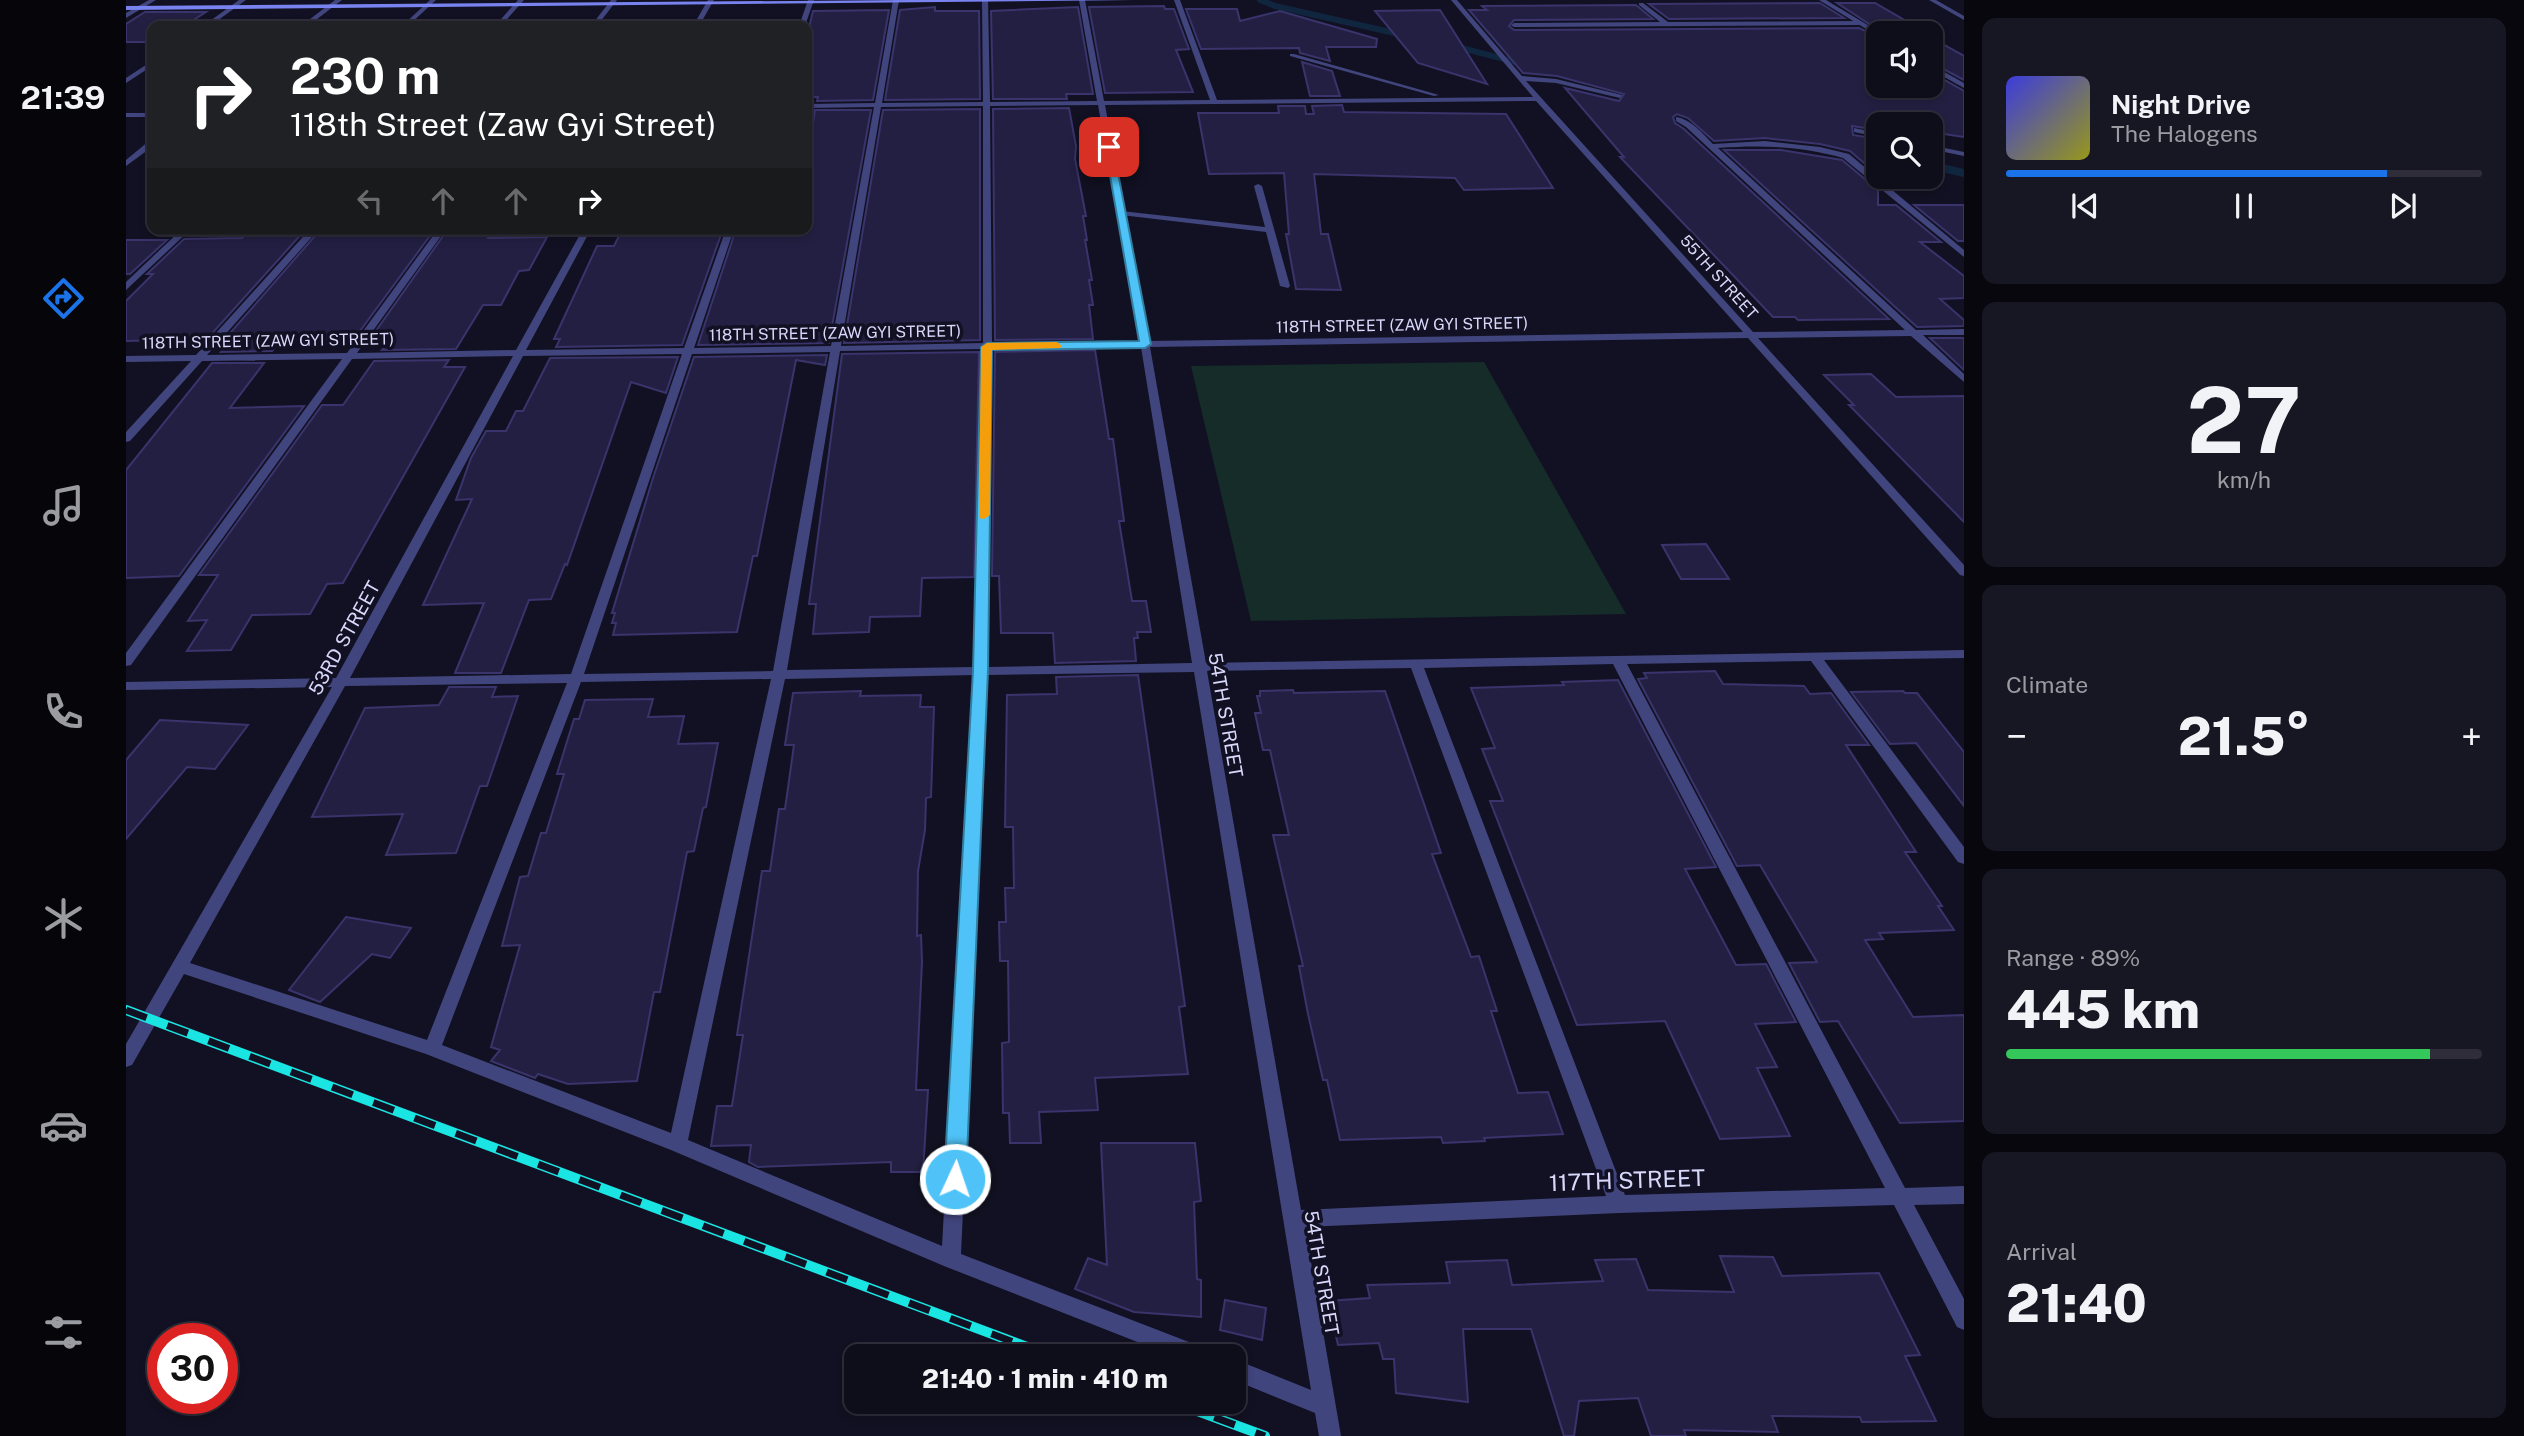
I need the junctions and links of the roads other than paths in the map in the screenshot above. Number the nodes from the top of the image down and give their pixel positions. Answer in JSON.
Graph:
{"nodes":[{"id":1,"x":153,"y":0,"type":"edge"},
{"id":2,"x":243,"y":0,"type":"edge"},
{"id":3,"x":339,"y":0,"type":"edge"},
{"id":4,"x":985,"y":0,"type":"edge"},
{"id":5,"x":1082,"y":0,"type":"edge"},
{"id":6,"x":1130,"y":0,"type":"edge"},
{"id":7,"x":1177,"y":0,"type":"edge"},
{"id":8,"x":1454,"y":0,"type":"edge"},
{"id":9,"x":1822,"y":0,"type":"edge"},
{"id":10,"x":1932,"y":0,"type":"edge"},
{"id":11,"x":811,"y":1,"type":"edge"},
{"id":12,"x":896,"y":1,"type":"edge"},
{"id":13,"x":519,"y":2,"type":"edge"},
{"id":14,"x":613,"y":2,"type":"edge"},
{"id":15,"x":710,"y":2,"type":"edge"},
{"id":16,"x":431,"y":3,"type":"edge"},
{"id":17,"x":1641,"y":4,"type":"dead end"},
{"id":18,"x":331,"y":6,"type":"junction"},
{"id":19,"x":233,"y":7,"type":"junction"},
{"id":20,"x":126,"y":8,"type":"edge"},
{"id":21,"x":139,"y":8,"type":"junction"},
{"id":22,"x":126,"y":16,"type":"edge"},
{"id":23,"x":1964,"y":18,"type":"edge"},
{"id":24,"x":212,"y":21,"type":"edge"},
{"id":25,"x":311,"y":21,"type":"edge"},
{"id":26,"x":411,"y":21,"type":"edge"},
{"id":27,"x":502,"y":21,"type":"edge"},
{"id":28,"x":598,"y":21,"type":"edge"},
{"id":29,"x":699,"y":21,"type":"edge"},
{"id":30,"x":804,"y":21,"type":"edge"},
{"id":31,"x":1860,"y":23,"type":"junction"},
{"id":32,"x":1666,"y":24,"type":"junction"},
{"id":33,"x":1514,"y":25,"type":"dead end"},
{"id":34,"x":1866,"y":27,"type":"edge"},
{"id":35,"x":1292,"y":55,"type":"dead end"},
{"id":36,"x":147,"y":67,"type":"edge"},
{"id":37,"x":1943,"y":74,"type":"edge"},
{"id":38,"x":1520,"y":78,"type":"junction"},
{"id":39,"x":126,"y":82,"type":"edge"},
{"id":40,"x":1964,"y":86,"type":"edge"},
{"id":41,"x":1620,"y":96,"type":"dead end"},
{"id":42,"x":1538,"y":99,"type":"junction"},
{"id":43,"x":1453,"y":100,"type":"junction"},
{"id":44,"x":1214,"y":102,"type":"junction"},
{"id":45,"x":1101,"y":103,"type":"junction"},
{"id":46,"x":988,"y":104,"type":"junction"},
{"id":47,"x":812,"y":106,"type":"edge"},
{"id":48,"x":878,"y":106,"type":"junction"},
{"id":49,"x":126,"y":115,"type":"edge"},
{"id":50,"x":147,"y":115,"type":"edge"},
{"id":51,"x":1679,"y":119,"type":"dead end"},
{"id":52,"x":1857,"y":130,"type":"dead end"},
{"id":53,"x":1866,"y":132,"type":"edge"},
{"id":54,"x":1710,"y":146,"type":"junction"},
{"id":55,"x":147,"y":147,"type":"edge"},
{"id":56,"x":1943,"y":149,"type":"edge"},
{"id":57,"x":1964,"y":154,"type":"edge"},
{"id":58,"x":126,"y":164,"type":"edge"},
{"id":59,"x":1258,"y":186,"type":"dead end"},
{"id":60,"x":1121,"y":213,"type":"junction"},
{"id":61,"x":1270,"y":230,"type":"junction"},
{"id":62,"x":181,"y":235,"type":"edge"},
{"id":63,"x":310,"y":235,"type":"edge"},
{"id":64,"x":438,"y":235,"type":"edge"},
{"id":65,"x":584,"y":235,"type":"edge"},
{"id":66,"x":728,"y":235,"type":"edge"},
{"id":67,"x":1964,"y":254,"type":"edge"},
{"id":68,"x":1285,"y":286,"type":"dead end"},
{"id":69,"x":126,"y":287,"type":"edge"},
{"id":70,"x":1964,"y":332,"type":"edge"},
{"id":71,"x":1913,"y":333,"type":"junction"},
{"id":72,"x":1751,"y":335,"type":"junction"},
{"id":73,"x":1145,"y":344,"type":"junction"},
{"id":74,"x":987,"y":347,"type":"junction"},
{"id":75,"x":836,"y":349,"type":"junction"},
{"id":76,"x":688,"y":351,"type":"junction"},
{"id":77,"x":521,"y":354,"type":"junction"},
{"id":78,"x":347,"y":356,"type":"junction"},
{"id":79,"x":201,"y":357,"type":"junction"},
{"id":80,"x":126,"y":359,"type":"edge"},
{"id":81,"x":1964,"y":379,"type":"edge"},
{"id":82,"x":126,"y":439,"type":"edge"},
{"id":83,"x":1964,"y":572,"type":"edge"},
{"id":84,"x":1964,"y":654,"type":"edge"},
{"id":85,"x":1815,"y":657,"type":"junction"},
{"id":86,"x":1618,"y":660,"type":"junction"},
{"id":87,"x":126,"y":662,"type":"edge"},
{"id":88,"x":1416,"y":664,"type":"junction"},
{"id":89,"x":1198,"y":667,"type":"junction"},
{"id":90,"x":981,"y":671,"type":"junction"},
{"id":91,"x":779,"y":675,"type":"junction"},
{"id":92,"x":576,"y":678,"type":"junction"},
{"id":93,"x":340,"y":684,"type":"junction"},
{"id":94,"x":126,"y":686,"type":"edge"},
{"id":95,"x":1964,"y":858,"type":"edge"},
{"id":96,"x":179,"y":967,"type":"junction"},
{"id":97,"x":432,"y":1049,"type":"junction"},
{"id":98,"x":126,"y":1060,"type":"edge"},
{"id":99,"x":678,"y":1144,"type":"junction"},
{"id":100,"x":1964,"y":1195,"type":"edge"},
{"id":101,"x":1899,"y":1198,"type":"junction"},
{"id":102,"x":1619,"y":1203,"type":"junction"},
{"id":103,"x":1292,"y":1219,"type":"junction"},
{"id":104,"x":951,"y":1259,"type":"junction"},
{"id":105,"x":1964,"y":1320,"type":"edge"},
{"id":106,"x":1168,"y":1344,"type":"edge"},
{"id":107,"x":1246,"y":1375,"type":"edge"},
{"id":108,"x":1325,"y":1406,"type":"junction"},
{"id":109,"x":1330,"y":1436,"type":"edge"}],
"edges":[{"from":1,"to":21,"type":"street"},
{"from":2,"to":19,"type":"street"},
{"from":3,"to":18,"type":"street"},
{"from":4,"to":5,"type":"main road"},
{"from":4,"to":12,"type":"main road"},
{"from":4,"to":46,"type":"street"},
{"from":5,"to":6,"type":"main road"},
{"from":5,"to":45,"type":"street","name":"54TH STREET"},
{"from":7,"to":44,"type":"street"},
{"from":8,"to":38,"type":"street","name":"55TH STREET"},
{"from":9,"to":31,"type":"street"},
{"from":10,"to":23,"type":"street"},
{"from":11,"to":12,"type":"main road"},
{"from":11,"to":15,"type":"main road"},
{"from":11,"to":30,"type":"street"},
{"from":12,"to":48,"type":"street"},
{"from":13,"to":14,"type":"main road"},
{"from":13,"to":16,"type":"main road"},
{"from":13,"to":27,"type":"street"},
{"from":14,"to":15,"type":"main road"},
{"from":14,"to":28,"type":"street"},
{"from":15,"to":29,"type":"street"},
{"from":16,"to":18,"type":"main road"},
{"from":16,"to":26,"type":"street"},
{"from":17,"to":32,"type":"street"},
{"from":18,"to":19,"type":"main road"},
{"from":18,"to":25,"type":"street"},
{"from":19,"to":21,"type":"main road"},
{"from":19,"to":24,"type":"street"},
{"from":20,"to":21,"type":"main road"},
{"from":21,"to":22,"type":"street"},
{"from":31,"to":32,"type":"street"},
{"from":31,"to":34,"type":"street"},
{"from":32,"to":33,"type":"street"},
{"from":35,"to":43,"type":"street"},
{"from":36,"to":39,"type":"street"},
{"from":37,"to":40,"type":"street"},
{"from":38,"to":41,"type":"street"},
{"from":38,"to":42,"type":"street","name":"55TH STREET"},
{"from":42,"to":43,"type":"street"},
{"from":42,"to":72,"type":"street","name":"55TH STREET"},
{"from":43,"to":44,"type":"street"},
{"from":44,"to":45,"type":"street"},
{"from":45,"to":46,"type":"street"},
{"from":45,"to":60,"type":"street","name":"54TH STREET"},
{"from":46,"to":48,"type":"street"},
{"from":46,"to":74,"type":"street"},
{"from":47,"to":48,"type":"street"},
{"from":48,"to":75,"type":"street"},
{"from":49,"to":50,"type":"street"},
{"from":51,"to":54,"type":"street"},
{"from":52,"to":53,"type":"street"},
{"from":54,"to":67,"type":"street"},
{"from":54,"to":71,"type":"street"},
{"from":55,"to":58,"type":"street"},
{"from":56,"to":57,"type":"street"},
{"from":59,"to":61,"type":"street"},
{"from":60,"to":61,"type":"street"},
{"from":60,"to":73,"type":"street","name":"54TH STREET"},
{"from":61,"to":68,"type":"street"},
{"from":62,"to":69,"type":"street"},
{"from":63,"to":79,"type":"street"},
{"from":64,"to":78,"type":"street"},
{"from":65,"to":77,"type":"street","name":"53RD STREET"},
{"from":66,"to":76,"type":"street"},
{"from":70,"to":71,"type":"street","name":"118TH STREET (ZAW GYI STREET)"},
{"from":71,"to":72,"type":"street","name":"118TH STREET (ZAW GYI STREET)"},
{"from":71,"to":81,"type":"street"},
{"from":72,"to":73,"type":"street","name":"118TH STREET (ZAW GYI STREET)"},
{"from":72,"to":83,"type":"street","name":"55TH STREET"},
{"from":73,"to":74,"type":"street","name":"118TH STREET (ZAW GYI STREET)"},
{"from":73,"to":89,"type":"street","name":"54TH STREET"},
{"from":74,"to":75,"type":"street","name":"118TH STREET (ZAW GYI STREET)"},
{"from":74,"to":90,"type":"street"},
{"from":75,"to":76,"type":"street","name":"118TH STREET (ZAW GYI STREET)"},
{"from":75,"to":91,"type":"street"},
{"from":76,"to":77,"type":"street","name":"118TH STREET (ZAW GYI STREET)"},
{"from":76,"to":92,"type":"street"},
{"from":77,"to":78,"type":"street","name":"118TH STREET (ZAW GYI STREET)"},
{"from":77,"to":93,"type":"street","name":"53RD STREET"},
{"from":78,"to":79,"type":"street","name":"118TH STREET (ZAW GYI STREET)"},
{"from":78,"to":87,"type":"street"},
{"from":79,"to":80,"type":"street","name":"118TH STREET (ZAW GYI STREET)"},
{"from":79,"to":82,"type":"street"},
{"from":84,"to":85,"type":"street"},
{"from":85,"to":86,"type":"street"},
{"from":85,"to":95,"type":"street"},
{"from":86,"to":88,"type":"street"},
{"from":86,"to":101,"type":"street"},
{"from":88,"to":89,"type":"street"},
{"from":88,"to":102,"type":"street"},
{"from":89,"to":90,"type":"street"},
{"from":89,"to":103,"type":"street","name":"54TH STREET"},
{"from":90,"to":91,"type":"street"},
{"from":90,"to":104,"type":"street"},
{"from":91,"to":92,"type":"street"},
{"from":91,"to":99,"type":"street"},
{"from":92,"to":93,"type":"street"},
{"from":92,"to":97,"type":"street"},
{"from":93,"to":94,"type":"street"},
{"from":93,"to":96,"type":"street","name":"53RD STREET"},
{"from":96,"to":97,"type":"street"},
{"from":96,"to":98,"type":"street","name":"53RD STREET"},
{"from":97,"to":99,"type":"street"},
{"from":99,"to":104,"type":"street"},
{"from":100,"to":101,"type":"street","name":"117TH STREET"},
{"from":101,"to":102,"type":"street","name":"117TH STREET"},
{"from":101,"to":105,"type":"street"},
{"from":102,"to":103,"type":"street","name":"117TH STREET"},
{"from":103,"to":108,"type":"street","name":"54TH STREET"},
{"from":104,"to":106,"type":"street"},
{"from":107,"to":108,"type":"street"},
{"from":108,"to":109,"type":"street","name":"54TH STREET"}]}
